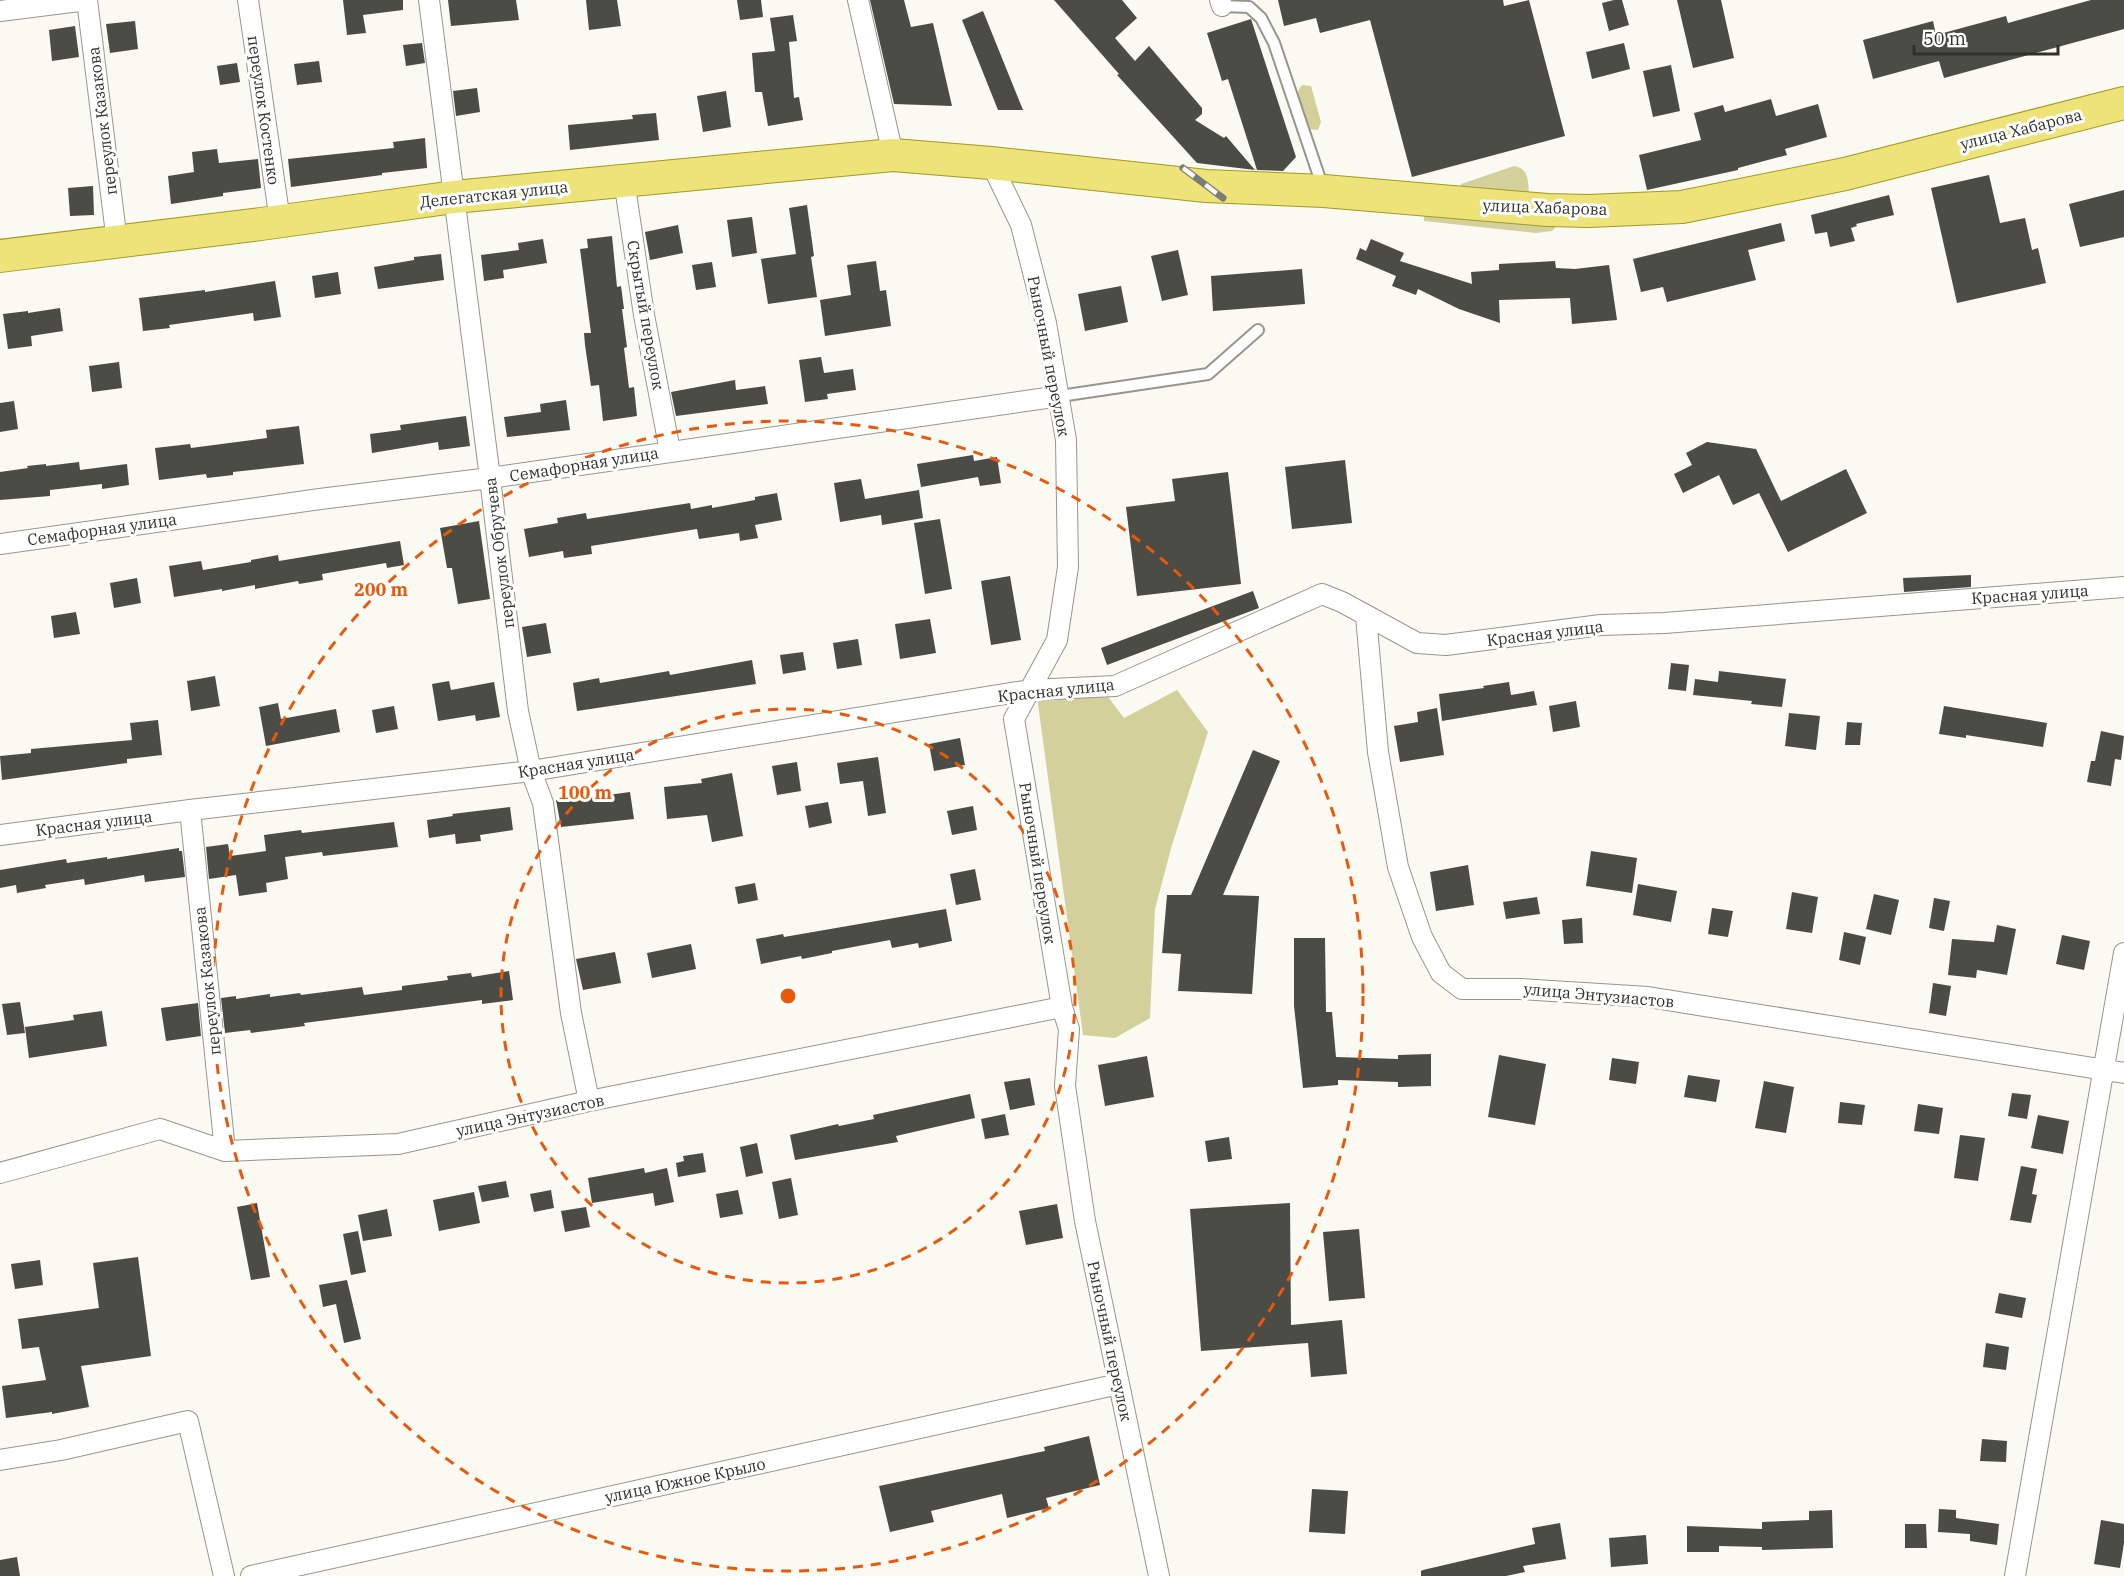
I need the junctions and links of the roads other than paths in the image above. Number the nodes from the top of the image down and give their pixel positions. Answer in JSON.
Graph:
{"nodes":[{"id":1,"x":87,"y":0,"type":"edge"},
{"id":2,"x":248,"y":0,"type":"edge"},
{"id":3,"x":429,"y":0,"type":"edge"},
{"id":4,"x":858,"y":0,"type":"edge"},
{"id":5,"x":1221,"y":3,"type":"edge"},
{"id":6,"x":0,"y":11,"type":"edge"},
{"id":7,"x":2124,"y":103,"type":"edge"},
{"id":8,"x":893,"y":155,"type":"junction"},
{"id":9,"x":991,"y":163,"type":"junction"},
{"id":10,"x":624,"y":180,"type":"junction"},
{"id":11,"x":1324,"y":191,"type":"junction"},
{"id":12,"x":454,"y":197,"type":"junction"},
{"id":13,"x":280,"y":221,"type":"junction"},
{"id":14,"x":117,"y":242,"type":"junction"},
{"id":15,"x":0,"y":256,"type":"edge"},
{"id":16,"x":1258,"y":330,"type":"dead end"},
{"id":17,"x":1060,"y":396,"type":"junction"},
{"id":18,"x":670,"y":451,"type":"junction"},
{"id":19,"x":490,"y":478,"type":"junction"},
{"id":20,"x":0,"y":544,"type":"edge"},
{"id":21,"x":2124,"y":587,"type":"edge"},
{"id":22,"x":1366,"y":616,"type":"junction"},
{"id":23,"x":1030,"y":690,"type":"junction"},
{"id":24,"x":531,"y":771,"type":"junction"},
{"id":25,"x":190,"y":810,"type":"junction"},
{"id":26,"x":0,"y":835,"type":"edge"},
{"id":27,"x":2124,"y":953,"type":"edge"},
{"id":28,"x":1062,"y":1007,"type":"junction"},
{"id":29,"x":2103,"y":1070,"type":"junction"},
{"id":30,"x":2124,"y":1073,"type":"edge"},
{"id":31,"x":589,"y":1101,"type":"junction"},
{"id":32,"x":225,"y":1151,"type":"junction"},
{"id":33,"x":0,"y":1172,"type":"edge"},
{"id":34,"x":1119,"y":1384,"type":"junction"},
{"id":35,"x":0,"y":1460,"type":"edge"},
{"id":36,"x":224,"y":1576,"type":"edge"},
{"id":37,"x":251,"y":1576,"type":"edge"},
{"id":38,"x":1159,"y":1576,"type":"edge"},
{"id":39,"x":2015,"y":1576,"type":"edge"}],
"edges":[{"from":1,"to":6,"type":"street"},
{"from":1,"to":14,"type":"street","name":"переулок Казакова"},
{"from":2,"to":13,"type":"street","name":"переулок Костенко"},
{"from":3,"to":12,"type":"street","name":"переулок Обручева"},
{"from":4,"to":8,"type":"street"},
{"from":5,"to":11,"type":"lane"},
{"from":7,"to":11,"type":"main road","name":"улица Хабарова"},
{"from":8,"to":9,"type":"main road","name":"Делегатская улица"},
{"from":8,"to":10,"type":"main road","name":"Делегатская улица"},
{"from":9,"to":11,"type":"main road","name":"улица Хабарова"},
{"from":9,"to":17,"type":"street","name":"Рыночный переулок"},
{"from":10,"to":12,"type":"main road","name":"Делегатская улица"},
{"from":10,"to":18,"type":"street","name":"Скрытый переулок"},
{"from":12,"to":13,"type":"main road","name":"Делегатская улица"},
{"from":12,"to":19,"type":"street","name":"переулок Обручева"},
{"from":13,"to":14,"type":"main road","name":"Делегатская улица"},
{"from":14,"to":15,"type":"main road","name":"Делегатская улица"},
{"from":16,"to":17,"type":"lane"},
{"from":17,"to":18,"type":"street","name":"Семафорная улица"},
{"from":17,"to":23,"type":"street","name":"Рыночный переулок"},
{"from":18,"to":19,"type":"street","name":"Семафорная улица"},
{"from":19,"to":20,"type":"street","name":"Семафорная улица"},
{"from":19,"to":24,"type":"street","name":"переулок Обручева"},
{"from":21,"to":22,"type":"street","name":"Красная улица"},
{"from":22,"to":23,"type":"street","name":"Красная улица"},
{"from":22,"to":29,"type":"street","name":"улица Энтузиастов"},
{"from":23,"to":24,"type":"street","name":"Красная улица"},
{"from":23,"to":28,"type":"street","name":"Рыночный переулок"},
{"from":24,"to":25,"type":"street","name":"Красная улица"},
{"from":24,"to":31,"type":"street","name":"переулок Обручева"},
{"from":25,"to":26,"type":"street","name":"Красная улица"},
{"from":25,"to":32,"type":"street","name":"переулок Казакова"},
{"from":27,"to":29,"type":"street"},
{"from":28,"to":31,"type":"street","name":"улица Энтузиастов"},
{"from":28,"to":34,"type":"street","name":"Рыночный переулок"},
{"from":29,"to":30,"type":"street","name":"улица Энтузиастов"},
{"from":29,"to":39,"type":"street"},
{"from":31,"to":32,"type":"street","name":"улица Энтузиастов"},
{"from":32,"to":33,"type":"street","name":"улица Энтузиастов"},
{"from":34,"to":37,"type":"street","name":"улица Южное Крыло"},
{"from":34,"to":38,"type":"street","name":"Рыночный переулок"},
{"from":35,"to":36,"type":"street"}]}
